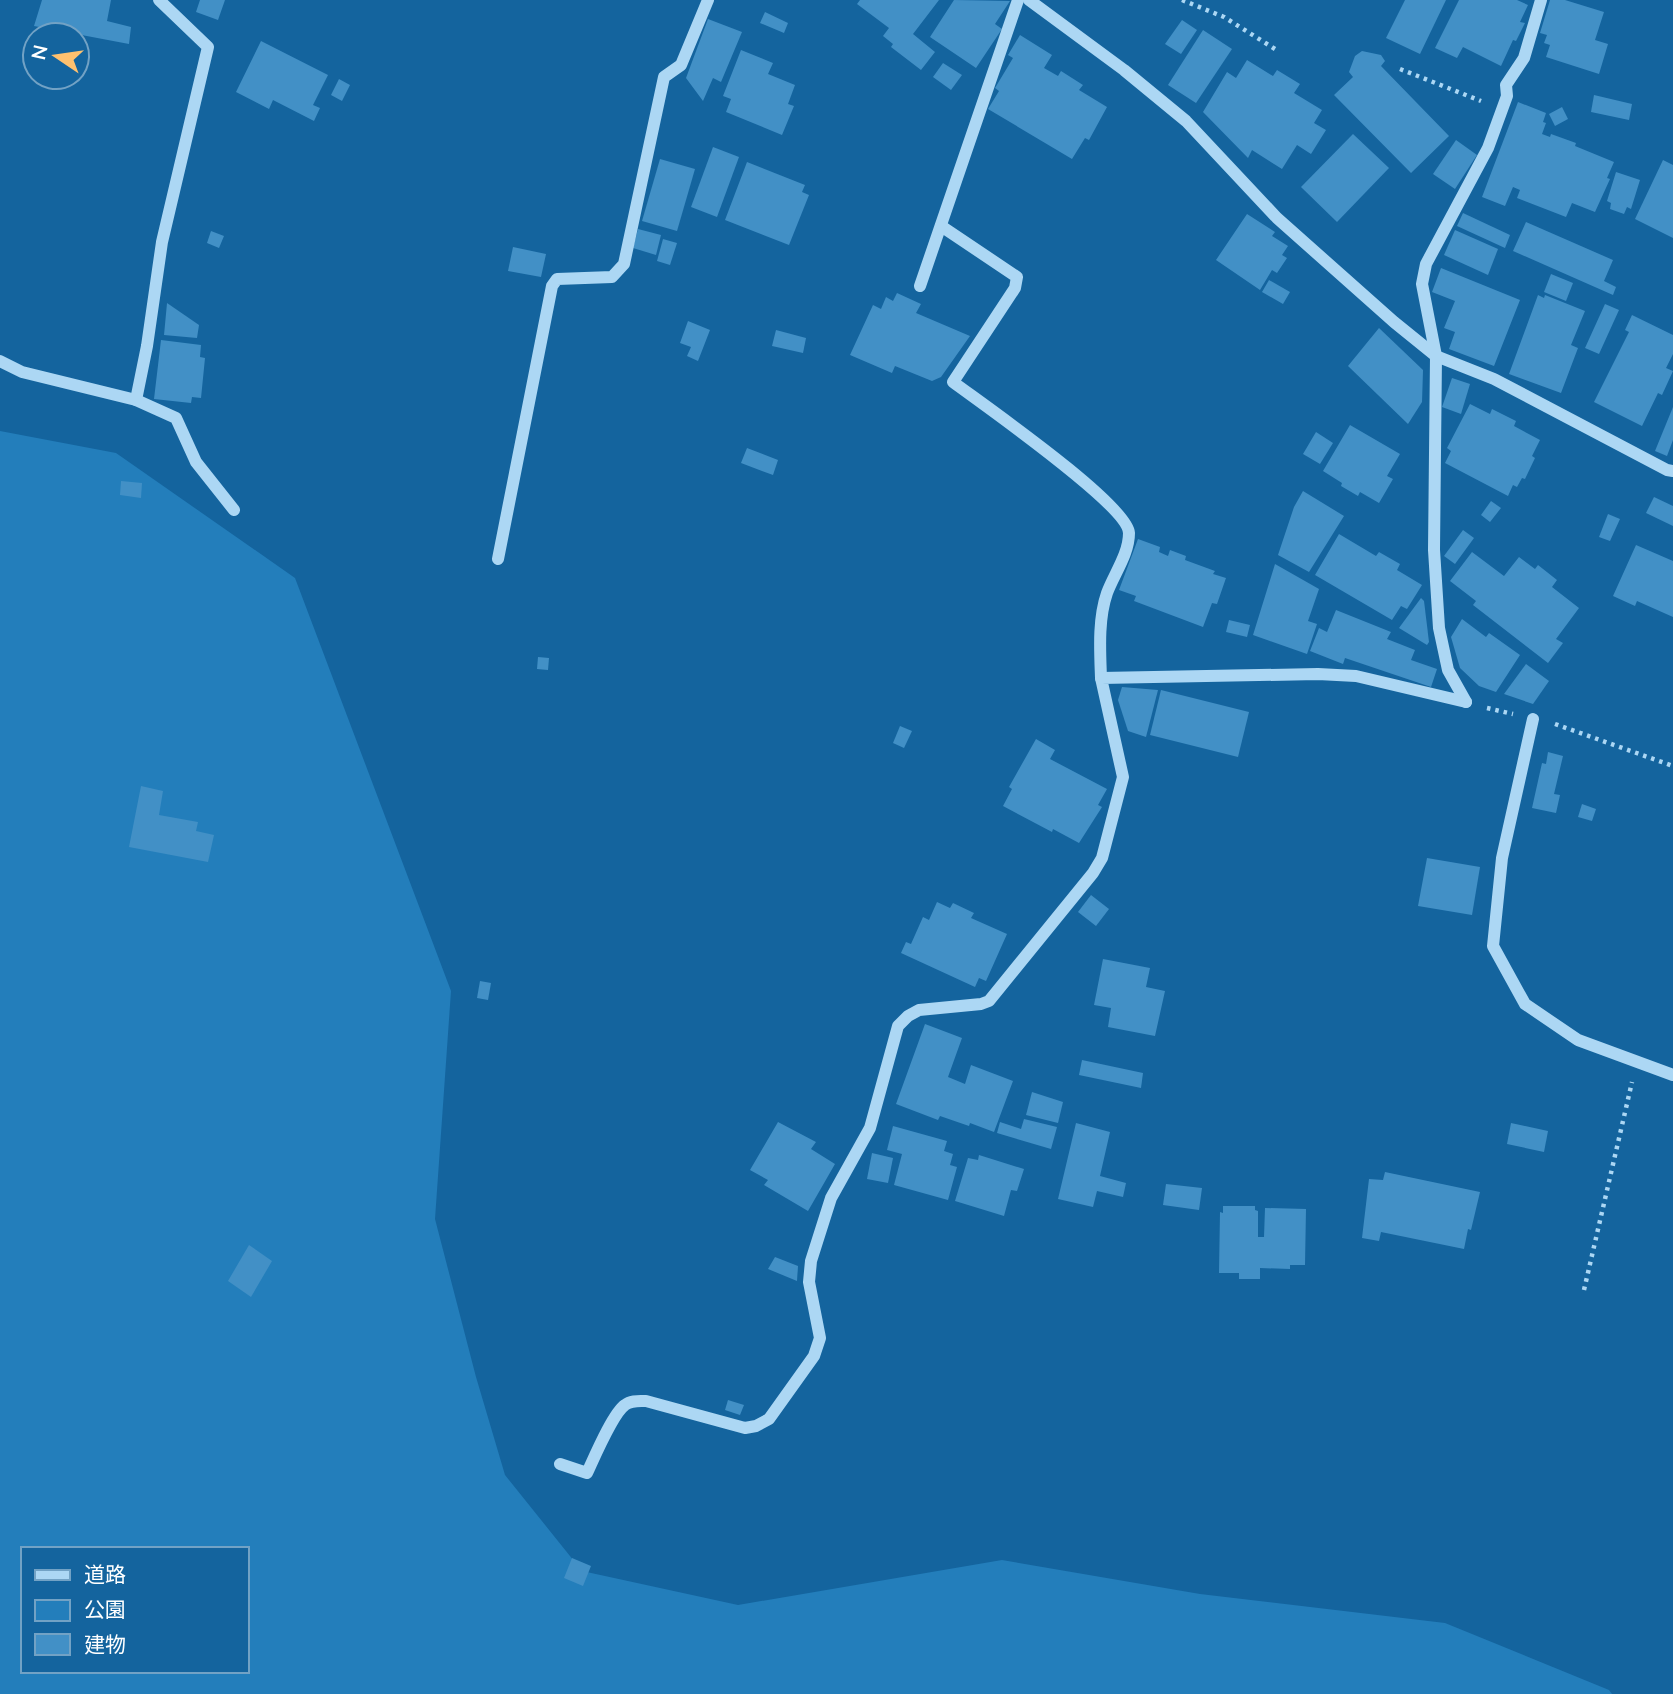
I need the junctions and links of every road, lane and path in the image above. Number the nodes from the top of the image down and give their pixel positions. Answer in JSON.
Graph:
{"nodes":[{"id":1,"x":159,"y":0,"type":"edge"},
{"id":2,"x":708,"y":0,"type":"edge"},
{"id":3,"x":1018,"y":0,"type":"edge"},
{"id":4,"x":1029,"y":0,"type":"edge"},
{"id":5,"x":1182,"y":0,"type":"edge"},
{"id":6,"x":1541,"y":0,"type":"edge"},
{"id":7,"x":1275,"y":50,"type":"dead end"},
{"id":8,"x":1400,"y":69,"type":"dead end"},
{"id":9,"x":1502,"y":109,"type":"junction"},
{"id":10,"x":941,"y":226,"type":"junction"},
{"id":11,"x":920,"y":286,"type":"dead end"},
{"id":12,"x":1436,"y":356,"type":"junction"},
{"id":13,"x":0,"y":361,"type":"edge"},
{"id":14,"x":136,"y":400,"type":"junction"},
{"id":15,"x":1673,"y":471,"type":"edge"},
{"id":16,"x":233,"y":510,"type":"dead end"},
{"id":17,"x":498,"y":559,"type":"dead end"},
{"id":18,"x":1101,"y":678,"type":"junction"},
{"id":19,"x":1466,"y":702,"type":"junction"},
{"id":20,"x":1533,"y":719,"type":"junction"},
{"id":21,"x":1673,"y":766,"type":"edge"},
{"id":22,"x":1636,"y":1062,"type":"junction"},
{"id":23,"x":1673,"y":1075,"type":"edge"},
{"id":24,"x":1584,"y":1290,"type":"dead end"},
{"id":25,"x":559,"y":1464,"type":"dead end"}],
"edges":[{"from":1,"to":14,"type":"street"},
{"from":2,"to":17,"type":"street"},
{"from":3,"to":10,"type":"street"},
{"from":4,"to":12,"type":"street"},
{"from":5,"to":7,"type":"path"},
{"from":6,"to":9,"type":"street"},
{"from":8,"to":9,"type":"path"},
{"from":9,"to":12,"type":"street"},
{"from":10,"to":11,"type":"street"},
{"from":10,"to":18,"type":"street"},
{"from":12,"to":15,"type":"street"},
{"from":12,"to":19,"type":"street"},
{"from":13,"to":14,"type":"street"},
{"from":14,"to":16,"type":"street"},
{"from":18,"to":19,"type":"street"},
{"from":18,"to":25,"type":"street"},
{"from":19,"to":20,"type":"path"},
{"from":20,"to":21,"type":"path"},
{"from":20,"to":22,"type":"street"},
{"from":22,"to":23,"type":"street"},
{"from":22,"to":24,"type":"path"}]}
